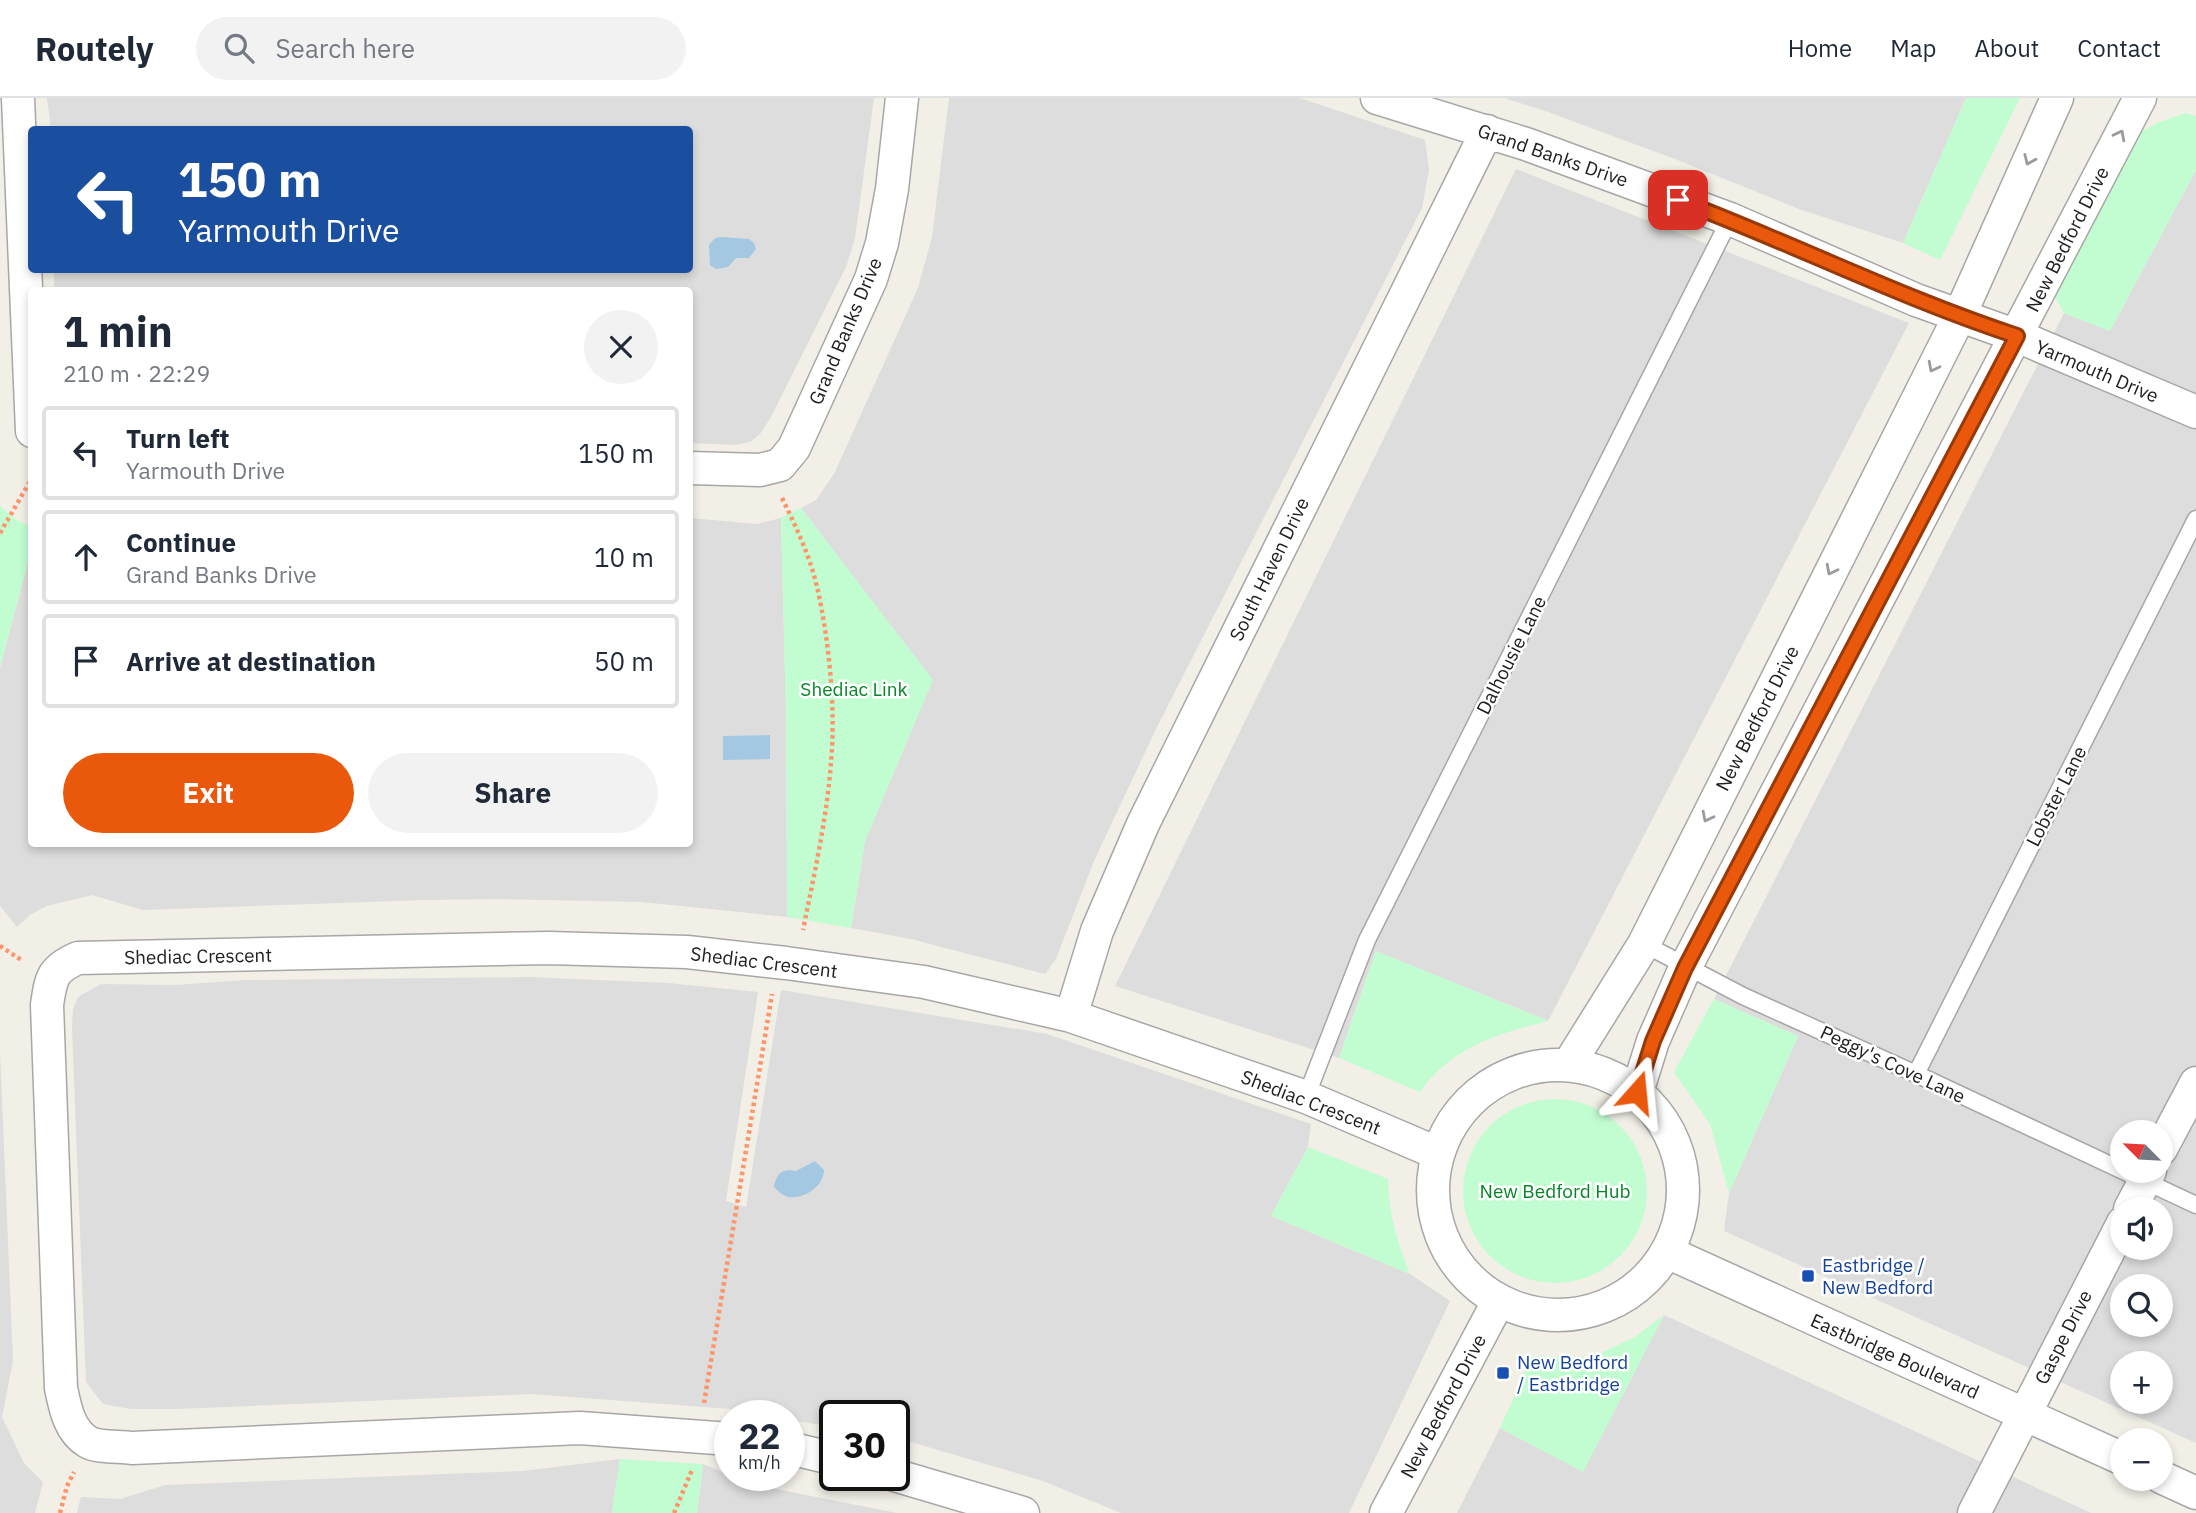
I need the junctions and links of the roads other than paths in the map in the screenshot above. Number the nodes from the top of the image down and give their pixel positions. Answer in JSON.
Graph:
{"nodes":[{"id":1,"x":18,"y":98,"type":"edge"},
{"id":2,"x":902,"y":98,"type":"edge"},
{"id":3,"x":1377,"y":98,"type":"edge"},
{"id":4,"x":2057,"y":98,"type":"edge"},
{"id":5,"x":2140,"y":98,"type":"edge"},
{"id":6,"x":1487,"y":131,"type":"junction"},
{"id":7,"x":1730,"y":219,"type":"junction"},
{"id":8,"x":1959,"y":317,"type":"junction"},
{"id":9,"x":28,"y":336,"type":"edge"},
{"id":10,"x":2017,"y":336,"type":"junction"},
{"id":11,"x":2196,"y":412,"type":"edge"},
{"id":12,"x":693,"y":468,"type":"edge"},
{"id":13,"x":2196,"y":519,"type":"edge"},
{"id":14,"x":1644,"y":944,"type":"junction"},
{"id":15,"x":1685,"y":968,"type":"junction"},
{"id":16,"x":1071,"y":1016,"type":"junction"},
{"id":17,"x":1569,"y":1064,"type":"junction"},
{"id":18,"x":1916,"y":1074,"type":"junction"},
{"id":19,"x":2196,"y":1083,"type":"edge"},
{"id":20,"x":1637,"y":1092,"type":"junction"},
{"id":21,"x":1306,"y":1097,"type":"junction"},
{"id":22,"x":2174,"y":1124,"type":"edge"},
{"id":23,"x":1437,"y":1153,"type":"junction"},
{"id":24,"x":2110,"y":1160,"type":"edge"},
{"id":25,"x":2159,"y":1183,"type":"edge"},
{"id":26,"x":2196,"y":1205,"type":"edge"},
{"id":27,"x":2110,"y":1248,"type":"edge"},
{"id":28,"x":1667,"y":1252,"type":"junction"},
{"id":29,"x":1499,"y":1300,"type":"junction"},
{"id":30,"x":2024,"y":1414,"type":"junction"},
{"id":31,"x":714,"y":1438,"type":"edge"},
{"id":32,"x":2110,"y":1453,"type":"edge"},
{"id":33,"x":910,"y":1480,"type":"edge"},
{"id":34,"x":2173,"y":1482,"type":"edge"},
{"id":35,"x":2196,"y":1493,"type":"edge"},
{"id":36,"x":1023,"y":1513,"type":"edge"},
{"id":37,"x":1386,"y":1513,"type":"edge"},
{"id":38,"x":1974,"y":1513,"type":"edge"}],
"edges":[{"from":1,"to":9,"type":"street"},
{"from":2,"to":12,"type":"street","name":"Grand Banks Drive"},
{"from":3,"to":6,"type":"street","name":"Grand Banks Drive"},
{"from":4,"to":8,"type":"street","name":"New Bedford Drive","one_way":true},
{"from":10,"to":5,"type":"street","name":"New Bedford Drive","one_way":true},
{"from":6,"to":7,"type":"street","name":"Grand Banks Drive"},
{"from":6,"to":16,"type":"street","name":"South Haven Drive"},
{"from":7,"to":8,"type":"street","name":"Grand Banks Drive"},
{"from":7,"to":21,"type":"lane","name":"Dalhousie Lane"},
{"from":8,"to":10,"type":"street","name":"Yarmouth Drive"},
{"from":8,"to":14,"type":"street","name":"New Bedford Drive","one_way":true},
{"from":10,"to":11,"type":"street","name":"Yarmouth Drive"},
{"from":10,"to":15,"type":"street","name":"New Bedford Drive"},
{"from":13,"to":18,"type":"lane","name":"Lobster Lane"},
{"from":14,"to":15,"type":"lane","name":"Peggy's Cove Lane"},
{"from":14,"to":17,"type":"street","name":"New Bedford Drive"},
{"from":15,"to":18,"type":"lane","name":"Peggy's Cove Lane"},
{"from":15,"to":20,"type":"street","name":"New Bedford Drive"},
{"from":16,"to":21,"type":"street","name":"Shediac Crescent"},
{"from":16,"to":31,"type":"street","name":"Shediac Crescent"},
{"from":17,"to":20,"type":"street"},
{"from":17,"to":23,"type":"street"},
{"from":18,"to":24,"type":"lane","name":"Peggy's Cove Lane"},
{"from":19,"to":22,"type":"street"},
{"from":20,"to":28,"type":"street"},
{"from":21,"to":23,"type":"street","name":"Shediac Crescent"},
{"from":23,"to":29,"type":"street"},
{"from":25,"to":26,"type":"lane","name":"Peggy's Cove Lane"},
{"from":27,"to":30,"type":"street","name":"Gaspe Drive"},
{"from":28,"to":29,"type":"street"},
{"from":28,"to":30,"type":"street","name":"Eastbridge Boulevard"},
{"from":29,"to":37,"type":"street","name":"New Bedford Drive"},
{"from":30,"to":32,"type":"street","name":"Eastbridge Boulevard"},
{"from":30,"to":38,"type":"street","name":"Gaspe Drive"},
{"from":33,"to":36,"type":"street"},
{"from":34,"to":35,"type":"street"}]}
